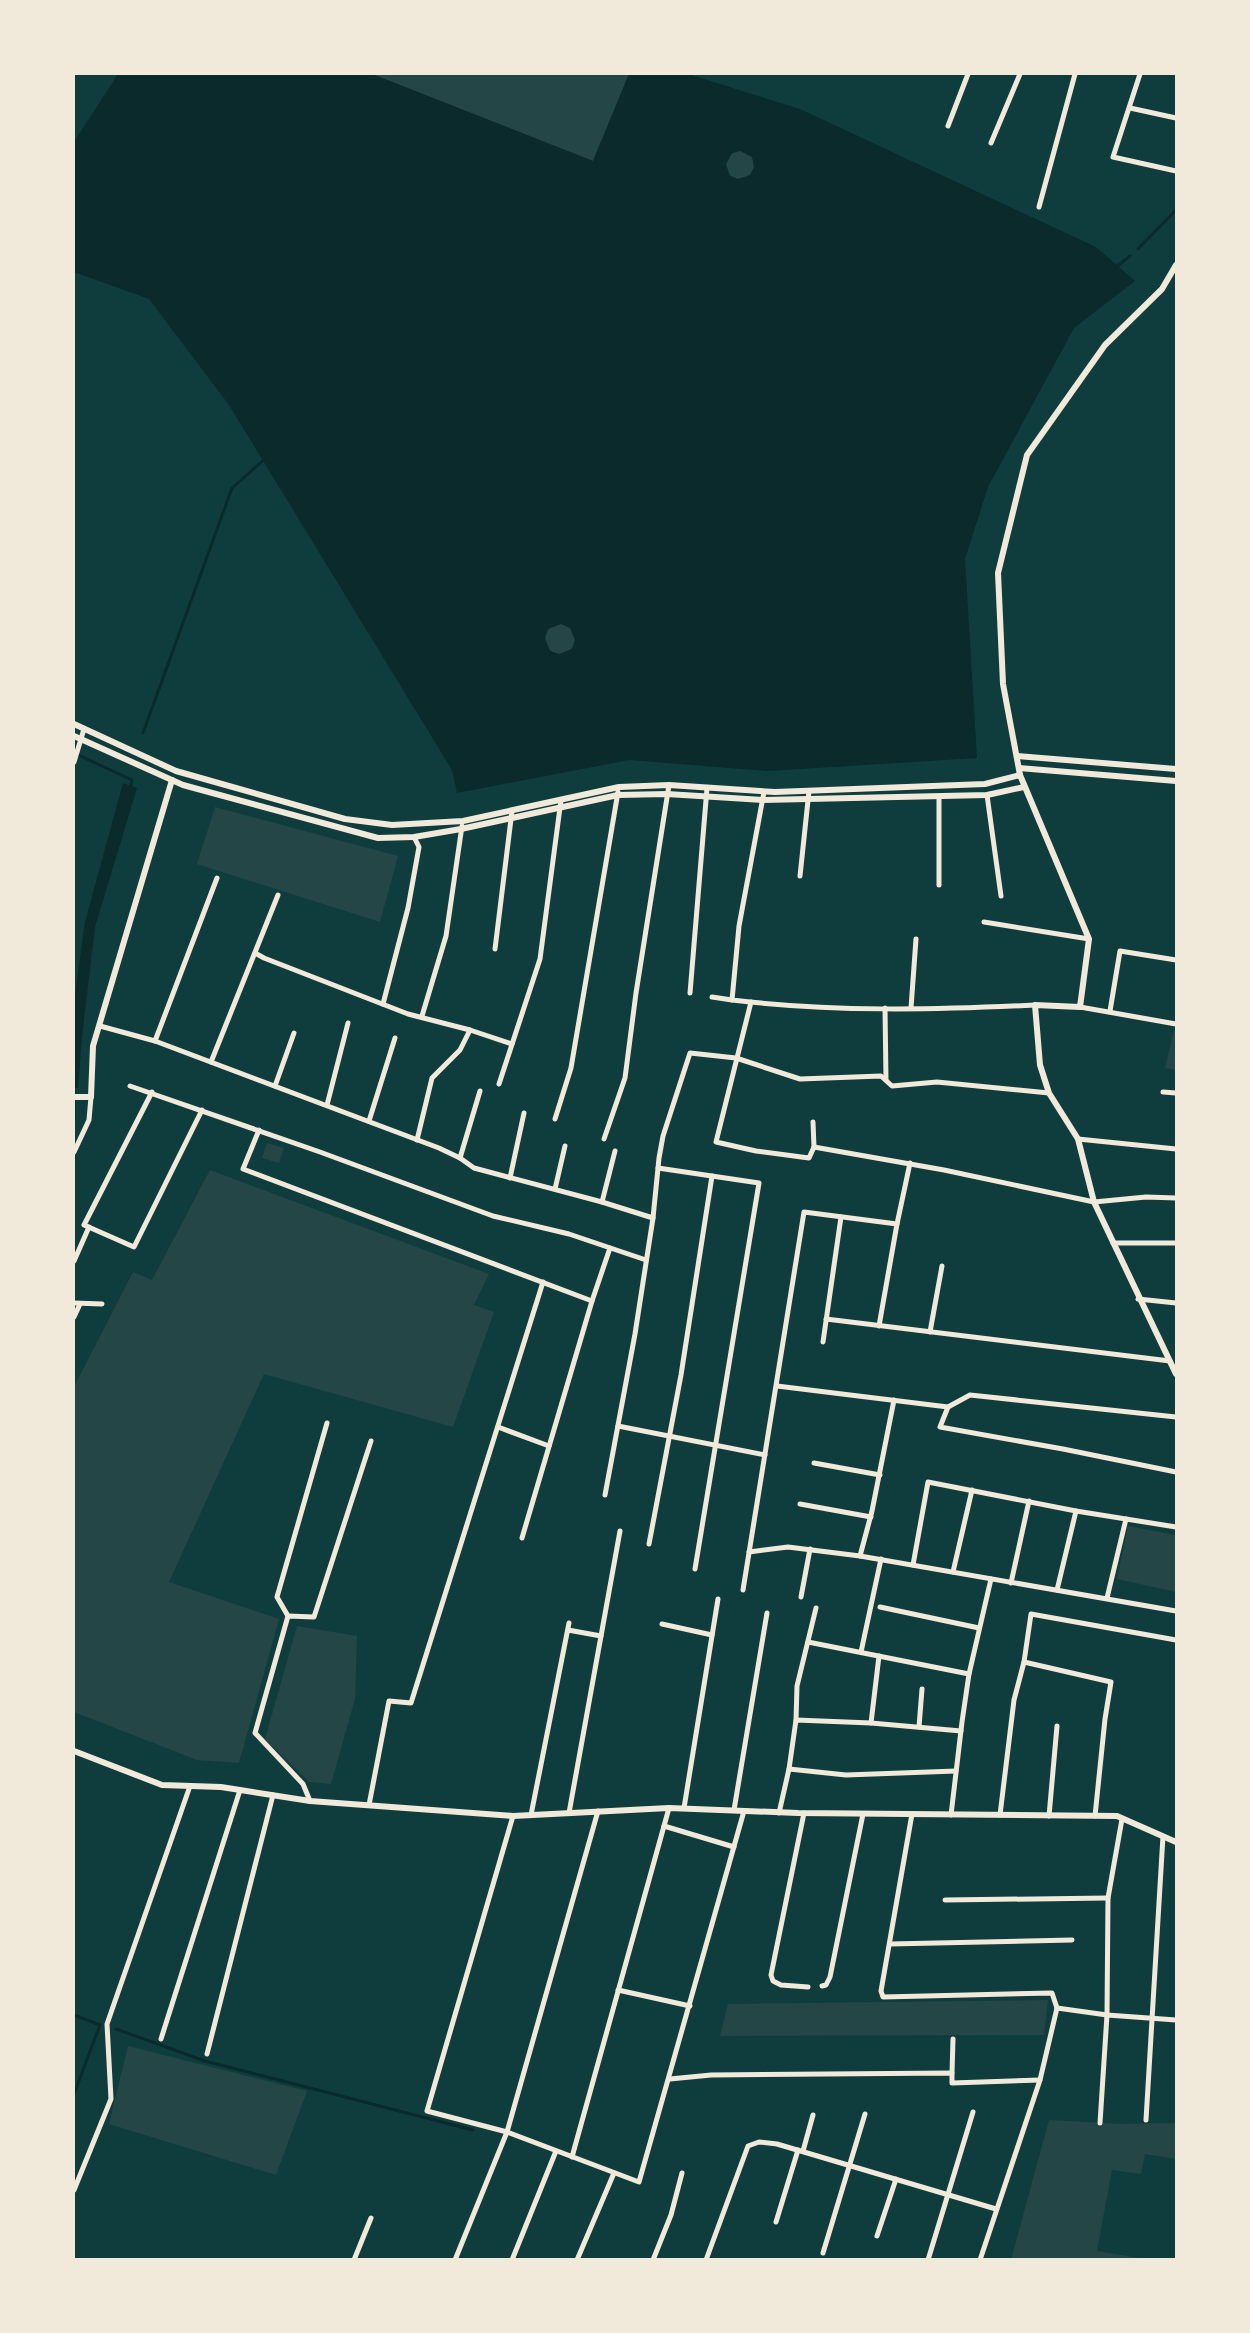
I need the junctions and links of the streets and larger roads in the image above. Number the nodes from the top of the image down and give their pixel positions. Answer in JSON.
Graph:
{"nodes":[{"id":1,"x":968,"y":74,"type":"edge"},
{"id":2,"x":1020,"y":74,"type":"edge"},
{"id":3,"x":1076,"y":74,"type":"edge"},
{"id":4,"x":1140,"y":74,"type":"edge"},
{"id":5,"x":1130,"y":108,"type":"junction"},
{"id":6,"x":1176,"y":118,"type":"edge"},
{"id":7,"x":948,"y":126,"type":"dead end"},
{"id":8,"x":992,"y":143,"type":"dead end"},
{"id":9,"x":1176,"y":171,"type":"edge"},
{"id":10,"x":1038,"y":207,"type":"dead end"},
{"id":11,"x":1176,"y":265,"type":"edge"},
{"id":12,"x":74,"y":724,"type":"edge"},
{"id":13,"x":84,"y":729,"type":"junction"},
{"id":14,"x":74,"y":736,"type":"edge"},
{"id":15,"x":81,"y":739,"type":"junction"},
{"id":16,"x":1017,"y":756,"type":"junction"},
{"id":17,"x":74,"y":762,"type":"edge"},
{"id":18,"x":1176,"y":769,"type":"edge"},
{"id":19,"x":1019,"y":772,"type":"junction"},
{"id":20,"x":172,"y":780,"type":"junction"},
{"id":21,"x":1176,"y":781,"type":"edge"},
{"id":22,"x":669,"y":785,"type":"junction"},
{"id":23,"x":619,"y":787,"type":"junction"},
{"id":24,"x":1024,"y":787,"type":"junction"},
{"id":25,"x":707,"y":788,"type":"junction"},
{"id":26,"x":809,"y":791,"type":"junction"},
{"id":27,"x":764,"y":792,"type":"junction"},
{"id":28,"x":668,"y":794,"type":"junction"},
{"id":29,"x":618,"y":795,"type":"junction"},
{"id":30,"x":987,"y":795,"type":"junction"},
{"id":31,"x":707,"y":796,"type":"junction"},
{"id":32,"x":939,"y":796,"type":"junction"},
{"id":33,"x":808,"y":799,"type":"junction"},
{"id":34,"x":561,"y":800,"type":"junction"},
{"id":35,"x":763,"y":800,"type":"junction"},
{"id":36,"x":560,"y":808,"type":"junction"},
{"id":37,"x":512,"y":811,"type":"junction"},
{"id":38,"x":511,"y":820,"type":"junction"},
{"id":39,"x":463,"y":821,"type":"junction"},
{"id":40,"x":461,"y":829,"type":"junction"},
{"id":41,"x":414,"y":837,"type":"junction"},
{"id":42,"x":800,"y":876,"type":"dead end"},
{"id":43,"x":217,"y":878,"type":"dead end"},
{"id":44,"x":939,"y":885,"type":"dead end"},
{"id":45,"x":278,"y":895,"type":"dead end"},
{"id":46,"x":1001,"y":896,"type":"dead end"},
{"id":47,"x":984,"y":922,"type":"dead end"},
{"id":48,"x":916,"y":939,"type":"dead end"},
{"id":49,"x":1089,"y":939,"type":"junction"},
{"id":50,"x":495,"y":949,"type":"dead end"},
{"id":51,"x":255,"y":952,"type":"junction"},
{"id":52,"x":1176,"y":960,"type":"edge"},
{"id":53,"x":690,"y":993,"type":"dead end"},
{"id":54,"x":712,"y":997,"type":"dead end"},
{"id":55,"x":732,"y":1000,"type":"junction"},
{"id":56,"x":751,"y":1002,"type":"junction"},
{"id":57,"x":383,"y":1004,"type":"junction"},
{"id":58,"x":1035,"y":1005,"type":"junction"},
{"id":59,"x":1080,"y":1007,"type":"junction"},
{"id":60,"x":885,"y":1008,"type":"junction"},
{"id":61,"x":911,"y":1008,"type":"junction"},
{"id":62,"x":1110,"y":1011,"type":"junction"},
{"id":63,"x":422,"y":1016,"type":"junction"},
{"id":64,"x":348,"y":1023,"type":"dead end"},
{"id":65,"x":1176,"y":1024,"type":"edge"},
{"id":66,"x":100,"y":1026,"type":"junction"},
{"id":67,"x":470,"y":1030,"type":"junction"},
{"id":68,"x":294,"y":1033,"type":"dead end"},
{"id":69,"x":395,"y":1038,"type":"dead end"},
{"id":70,"x":155,"y":1041,"type":"junction"},
{"id":71,"x":512,"y":1044,"type":"junction"},
{"id":72,"x":736,"y":1058,"type":"junction"},
{"id":73,"x":212,"y":1062,"type":"junction"},
{"id":74,"x":886,"y":1080,"type":"junction"},
{"id":75,"x":499,"y":1084,"type":"dead end"},
{"id":76,"x":130,"y":1086,"type":"dead end"},
{"id":77,"x":275,"y":1086,"type":"junction"},
{"id":78,"x":480,"y":1091,"type":"dead end"},
{"id":79,"x":152,"y":1092,"type":"junction"},
{"id":80,"x":1163,"y":1092,"type":"dead end"},
{"id":81,"x":1049,"y":1093,"type":"junction"},
{"id":82,"x":1176,"y":1093,"type":"edge"},
{"id":83,"x":74,"y":1097,"type":"edge"},
{"id":84,"x":91,"y":1097,"type":"junction"},
{"id":85,"x":327,"y":1105,"type":"junction"},
{"id":86,"x":202,"y":1110,"type":"junction"},
{"id":87,"x":524,"y":1113,"type":"dead end"},
{"id":88,"x":555,"y":1119,"type":"dead end"},
{"id":89,"x":369,"y":1121,"type":"junction"},
{"id":90,"x":813,"y":1122,"type":"dead end"},
{"id":91,"x":259,"y":1130,"type":"junction"},
{"id":92,"x":604,"y":1139,"type":"dead end"},
{"id":93,"x":1078,"y":1139,"type":"junction"},
{"id":94,"x":417,"y":1140,"type":"junction"},
{"id":95,"x":565,"y":1146,"type":"dead end"},
{"id":96,"x":814,"y":1147,"type":"junction"},
{"id":97,"x":1176,"y":1149,"type":"edge"},
{"id":98,"x":615,"y":1151,"type":"dead end"},
{"id":99,"x":74,"y":1152,"type":"edge"},
{"id":100,"x":460,"y":1158,"type":"junction"},
{"id":101,"x":910,"y":1163,"type":"junction"},
{"id":102,"x":658,"y":1168,"type":"junction"},
{"id":103,"x":712,"y":1176,"type":"junction"},
{"id":104,"x":510,"y":1178,"type":"junction"},
{"id":105,"x":555,"y":1189,"type":"junction"},
{"id":106,"x":1176,"y":1198,"type":"edge"},
{"id":107,"x":602,"y":1202,"type":"junction"},
{"id":108,"x":1094,"y":1202,"type":"junction"},
{"id":109,"x":841,"y":1217,"type":"junction"},
{"id":110,"x":653,"y":1218,"type":"junction"},
{"id":111,"x":897,"y":1224,"type":"junction"},
{"id":112,"x":89,"y":1227,"type":"junction"},
{"id":113,"x":1113,"y":1243,"type":"junction"},
{"id":114,"x":1176,"y":1243,"type":"edge"},
{"id":115,"x":610,"y":1248,"type":"junction"},
{"id":116,"x":646,"y":1260,"type":"junction"},
{"id":117,"x":74,"y":1261,"type":"edge"},
{"id":118,"x":942,"y":1266,"type":"dead end"},
{"id":119,"x":543,"y":1282,"type":"junction"},
{"id":120,"x":1138,"y":1299,"type":"junction"},
{"id":121,"x":592,"y":1301,"type":"junction"},
{"id":122,"x":77,"y":1303,"type":"edge"},
{"id":123,"x":1176,"y":1303,"type":"edge"},
{"id":124,"x":102,"y":1304,"type":"dead end"},
{"id":125,"x":74,"y":1317,"type":"edge"},
{"id":126,"x":826,"y":1319,"type":"junction"},
{"id":127,"x":879,"y":1326,"type":"junction"},
{"id":128,"x":930,"y":1332,"type":"junction"},
{"id":129,"x":823,"y":1342,"type":"dead end"},
{"id":130,"x":1170,"y":1361,"type":"junction"},
{"id":131,"x":1176,"y":1374,"type":"edge"},
{"id":132,"x":777,"y":1386,"type":"junction"},
{"id":133,"x":894,"y":1400,"type":"junction"},
{"id":134,"x":948,"y":1407,"type":"junction"},
{"id":135,"x":1176,"y":1417,"type":"edge"},
{"id":136,"x":327,"y":1423,"type":"dead end"},
{"id":137,"x":498,"y":1426,"type":"junction"},
{"id":138,"x":618,"y":1426,"type":"junction"},
{"id":139,"x":670,"y":1436,"type":"junction"},
{"id":140,"x":371,"y":1441,"type":"dead end"},
{"id":141,"x":715,"y":1444,"type":"junction"},
{"id":142,"x":549,"y":1446,"type":"junction"},
{"id":143,"x":765,"y":1455,"type":"junction"},
{"id":144,"x":814,"y":1463,"type":"dead end"},
{"id":145,"x":1176,"y":1472,"type":"edge"},
{"id":146,"x":880,"y":1475,"type":"junction"},
{"id":147,"x":972,"y":1490,"type":"junction"},
{"id":148,"x":605,"y":1496,"type":"dead end"},
{"id":149,"x":1029,"y":1501,"type":"junction"},
{"id":150,"x":800,"y":1503,"type":"dead end"},
{"id":151,"x":1076,"y":1511,"type":"junction"},
{"id":152,"x":871,"y":1517,"type":"junction"},
{"id":153,"x":1126,"y":1519,"type":"junction"},
{"id":154,"x":1176,"y":1527,"type":"edge"},
{"id":155,"x":620,"y":1531,"type":"dead end"},
{"id":156,"x":522,"y":1538,"type":"dead end"},
{"id":157,"x":649,"y":1544,"type":"dead end"},
{"id":158,"x":810,"y":1549,"type":"junction"},
{"id":159,"x":749,"y":1552,"type":"junction"},
{"id":160,"x":860,"y":1556,"type":"junction"},
{"id":161,"x":881,"y":1559,"type":"junction"},
{"id":162,"x":913,"y":1565,"type":"junction"},
{"id":163,"x":695,"y":1569,"type":"dead end"},
{"id":164,"x":953,"y":1572,"type":"junction"},
{"id":165,"x":991,"y":1579,"type":"junction"},
{"id":166,"x":1011,"y":1583,"type":"junction"},
{"id":167,"x":743,"y":1590,"type":"dead end"},
{"id":168,"x":1057,"y":1590,"type":"junction"},
{"id":169,"x":801,"y":1597,"type":"dead end"},
{"id":170,"x":1107,"y":1598,"type":"junction"},
{"id":171,"x":718,"y":1599,"type":"dead end"},
{"id":172,"x":880,"y":1607,"type":"dead end"},
{"id":173,"x":816,"y":1608,"type":"dead end"},
{"id":174,"x":1176,"y":1611,"type":"edge"},
{"id":175,"x":767,"y":1613,"type":"dead end"},
{"id":176,"x":288,"y":1616,"type":"junction"},
{"id":177,"x":662,"y":1624,"type":"dead end"},
{"id":178,"x":979,"y":1628,"type":"junction"},
{"id":179,"x":712,"y":1635,"type":"junction"},
{"id":180,"x":602,"y":1636,"type":"junction"},
{"id":181,"x":1176,"y":1640,"type":"edge"},
{"id":182,"x":808,"y":1642,"type":"junction"},
{"id":183,"x":861,"y":1652,"type":"junction"},
{"id":184,"x":879,"y":1656,"type":"junction"},
{"id":185,"x":1024,"y":1662,"type":"junction"},
{"id":186,"x":969,"y":1674,"type":"junction"},
{"id":187,"x":922,"y":1689,"type":"dead end"},
{"id":188,"x":796,"y":1720,"type":"junction"},
{"id":189,"x":871,"y":1723,"type":"junction"},
{"id":190,"x":1057,"y":1726,"type":"dead end"},
{"id":191,"x":919,"y":1727,"type":"junction"},
{"id":192,"x":961,"y":1731,"type":"junction"},
{"id":193,"x":74,"y":1751,"type":"edge"},
{"id":194,"x":789,"y":1768,"type":"junction"},
{"id":195,"x":956,"y":1771,"type":"junction"},
{"id":196,"x":190,"y":1786,"type":"junction"},
{"id":197,"x":240,"y":1790,"type":"junction"},
{"id":198,"x":273,"y":1795,"type":"junction"},
{"id":199,"x":310,"y":1801,"type":"junction"},
{"id":200,"x":369,"y":1805,"type":"junction"},
{"id":201,"x":669,"y":1808,"type":"junction"},
{"id":202,"x":684,"y":1808,"type":"junction"},
{"id":203,"x":734,"y":1810,"type":"junction"},
{"id":204,"x":598,"y":1811,"type":"junction"},
{"id":205,"x":744,"y":1811,"type":"junction"},
{"id":206,"x":779,"y":1812,"type":"junction"},
{"id":207,"x":569,"y":1813,"type":"junction"},
{"id":208,"x":804,"y":1813,"type":"junction"},
{"id":209,"x":863,"y":1814,"type":"junction"},
{"id":210,"x":912,"y":1814,"type":"junction"},
{"id":211,"x":531,"y":1815,"type":"junction"},
{"id":212,"x":951,"y":1815,"type":"junction"},
{"id":213,"x":1000,"y":1815,"type":"junction"},
{"id":214,"x":513,"y":1816,"type":"junction"},
{"id":215,"x":1049,"y":1816,"type":"junction"},
{"id":216,"x":1095,"y":1816,"type":"junction"},
{"id":217,"x":1122,"y":1819,"type":"junction"},
{"id":218,"x":664,"y":1826,"type":"junction"},
{"id":219,"x":1163,"y":1836,"type":"junction"},
{"id":220,"x":1176,"y":1842,"type":"edge"},
{"id":221,"x":734,"y":1847,"type":"junction"},
{"id":222,"x":1108,"y":1898,"type":"junction"},
{"id":223,"x":945,"y":1900,"type":"dead end"},
{"id":224,"x":1072,"y":1940,"type":"dead end"},
{"id":225,"x":890,"y":1944,"type":"junction"},
{"id":226,"x":822,"y":1986,"type":"dead end"},
{"id":227,"x":808,"y":1987,"type":"dead end"},
{"id":228,"x":618,"y":1990,"type":"junction"},
{"id":229,"x":690,"y":2006,"type":"junction"},
{"id":230,"x":1057,"y":2008,"type":"junction"},
{"id":231,"x":1107,"y":2015,"type":"junction"},
{"id":232,"x":1152,"y":2018,"type":"junction"},
{"id":233,"x":1176,"y":2020,"type":"edge"},
{"id":234,"x":161,"y":2039,"type":"dead end"},
{"id":235,"x":953,"y":2039,"type":"dead end"},
{"id":236,"x":207,"y":2054,"type":"dead end"},
{"id":237,"x":952,"y":2073,"type":"junction"},
{"id":238,"x":670,"y":2079,"type":"junction"},
{"id":239,"x":1040,"y":2080,"type":"junction"},
{"id":240,"x":973,"y":2112,"type":"dead end"},
{"id":241,"x":866,"y":2114,"type":"dead end"},
{"id":242,"x":813,"y":2115,"type":"dead end"},
{"id":243,"x":1146,"y":2120,"type":"dead end"},
{"id":244,"x":1100,"y":2123,"type":"dead end"},
{"id":245,"x":507,"y":2132,"type":"junction"},
{"id":246,"x":556,"y":2151,"type":"junction"},
{"id":247,"x":800,"y":2151,"type":"junction"},
{"id":248,"x":572,"y":2157,"type":"junction"},
{"id":249,"x":849,"y":2165,"type":"junction"},
{"id":250,"x":614,"y":2173,"type":"junction"},
{"id":251,"x":682,"y":2173,"type":"dead end"},
{"id":252,"x":896,"y":2179,"type":"junction"},
{"id":253,"x":74,"y":2190,"type":"edge"},
{"id":254,"x":948,"y":2195,"type":"junction"},
{"id":255,"x":996,"y":2209,"type":"junction"},
{"id":256,"x":371,"y":2218,"type":"dead end"},
{"id":257,"x":776,"y":2222,"type":"dead end"},
{"id":258,"x":877,"y":2236,"type":"dead end"},
{"id":259,"x":823,"y":2253,"type":"dead end"},
{"id":260,"x":354,"y":2259,"type":"edge"},
{"id":261,"x":455,"y":2259,"type":"edge"},
{"id":262,"x":512,"y":2259,"type":"edge"},
{"id":263,"x":577,"y":2259,"type":"edge"},
{"id":264,"x":653,"y":2259,"type":"edge"},
{"id":265,"x":706,"y":2259,"type":"edge"},
{"id":266,"x":928,"y":2259,"type":"edge"},
{"id":267,"x":980,"y":2259,"type":"edge"}],
"edges":[{"from":1,"to":7,"type":"street"},
{"from":2,"to":8,"type":"street"},
{"from":3,"to":10,"type":"street"},
{"from":4,"to":5,"type":"street"},
{"from":5,"to":6,"type":"street"},
{"from":5,"to":9,"type":"street"},
{"from":11,"to":16,"type":"street"},
{"from":12,"to":13,"type":"street"},
{"from":13,"to":15,"type":"street"},
{"from":13,"to":39,"type":"street"},
{"from":14,"to":15,"type":"street"},
{"from":15,"to":17,"type":"street"},
{"from":15,"to":20,"type":"street"},
{"from":16,"to":18,"type":"street"},
{"from":16,"to":19,"type":"street"},
{"from":19,"to":21,"type":"street"},
{"from":19,"to":24,"type":"street"},
{"from":19,"to":26,"type":"street"},
{"from":20,"to":41,"type":"street"},
{"from":20,"to":66,"type":"street"},
{"from":22,"to":23,"type":"street"},
{"from":22,"to":25,"type":"street"},
{"from":22,"to":28,"type":"street"},
{"from":23,"to":29,"type":"street"},
{"from":23,"to":34,"type":"street"},
{"from":24,"to":30,"type":"street"},
{"from":24,"to":49,"type":"street"},
{"from":25,"to":27,"type":"street"},
{"from":25,"to":31,"type":"street"},
{"from":26,"to":27,"type":"street"},
{"from":26,"to":33,"type":"street"},
{"from":27,"to":35,"type":"street"},
{"from":28,"to":29,"type":"street"},
{"from":28,"to":31,"type":"street"},
{"from":28,"to":92,"type":"street"},
{"from":29,"to":36,"type":"street"},
{"from":29,"to":88,"type":"street"},
{"from":30,"to":32,"type":"street"},
{"from":30,"to":46,"type":"street"},
{"from":31,"to":35,"type":"street"},
{"from":31,"to":53,"type":"street"},
{"from":32,"to":33,"type":"street"},
{"from":32,"to":44,"type":"street"},
{"from":33,"to":35,"type":"street"},
{"from":33,"to":42,"type":"street"},
{"from":34,"to":36,"type":"street"},
{"from":34,"to":37,"type":"street"},
{"from":35,"to":55,"type":"street"},
{"from":36,"to":38,"type":"street"},
{"from":36,"to":71,"type":"street"},
{"from":37,"to":38,"type":"street"},
{"from":37,"to":39,"type":"street"},
{"from":38,"to":40,"type":"street"},
{"from":38,"to":50,"type":"street"},
{"from":39,"to":40,"type":"street"},
{"from":40,"to":41,"type":"street"},
{"from":40,"to":63,"type":"street"},
{"from":41,"to":57,"type":"street"},
{"from":43,"to":70,"type":"street"},
{"from":45,"to":51,"type":"street"},
{"from":47,"to":49,"type":"street"},
{"from":48,"to":61,"type":"street"},
{"from":49,"to":59,"type":"street"},
{"from":51,"to":57,"type":"street"},
{"from":51,"to":73,"type":"street"},
{"from":52,"to":62,"type":"street"},
{"from":54,"to":55,"type":"street"},
{"from":55,"to":56,"type":"street"},
{"from":56,"to":60,"type":"street"},
{"from":56,"to":72,"type":"street"},
{"from":57,"to":63,"type":"street"},
{"from":58,"to":59,"type":"street"},
{"from":58,"to":61,"type":"street"},
{"from":58,"to":81,"type":"street"},
{"from":59,"to":62,"type":"street"},
{"from":60,"to":61,"type":"street"},
{"from":60,"to":74,"type":"street"},
{"from":62,"to":65,"type":"street"},
{"from":63,"to":67,"type":"street"},
{"from":64,"to":85,"type":"street"},
{"from":66,"to":70,"type":"street"},
{"from":66,"to":84,"type":"street"},
{"from":67,"to":71,"type":"street"},
{"from":67,"to":94,"type":"street"},
{"from":68,"to":77,"type":"street"},
{"from":69,"to":89,"type":"street"},
{"from":70,"to":73,"type":"street"},
{"from":71,"to":75,"type":"street"},
{"from":72,"to":74,"type":"street"},
{"from":72,"to":96,"type":"street"},
{"from":72,"to":102,"type":"street"},
{"from":73,"to":77,"type":"street"},
{"from":74,"to":81,"type":"street"},
{"from":76,"to":79,"type":"street"},
{"from":77,"to":85,"type":"street"},
{"from":78,"to":100,"type":"street"},
{"from":79,"to":86,"type":"street"},
{"from":79,"to":112,"type":"street"},
{"from":80,"to":82,"type":"street"},
{"from":81,"to":93,"type":"street"},
{"from":83,"to":84,"type":"street"},
{"from":84,"to":99,"type":"street"},
{"from":85,"to":89,"type":"street"},
{"from":86,"to":91,"type":"street"},
{"from":86,"to":112,"type":"street"},
{"from":87,"to":104,"type":"street"},
{"from":89,"to":94,"type":"street"},
{"from":90,"to":96,"type":"street"},
{"from":91,"to":115,"type":"street"},
{"from":91,"to":119,"type":"street"},
{"from":93,"to":97,"type":"street"},
{"from":93,"to":108,"type":"street"},
{"from":94,"to":100,"type":"street"},
{"from":95,"to":105,"type":"street"},
{"from":96,"to":101,"type":"street"},
{"from":98,"to":107,"type":"street"},
{"from":100,"to":104,"type":"street"},
{"from":101,"to":108,"type":"street"},
{"from":101,"to":111,"type":"street"},
{"from":102,"to":103,"type":"street"},
{"from":102,"to":110,"type":"street"},
{"from":103,"to":139,"type":"street"},
{"from":103,"to":141,"type":"street"},
{"from":104,"to":105,"type":"street"},
{"from":105,"to":107,"type":"street"},
{"from":106,"to":108,"type":"street"},
{"from":107,"to":110,"type":"street"},
{"from":108,"to":113,"type":"street"},
{"from":109,"to":111,"type":"street"},
{"from":109,"to":126,"type":"street"},
{"from":109,"to":132,"type":"street"},
{"from":110,"to":116,"type":"street"},
{"from":111,"to":127,"type":"street"},
{"from":112,"to":117,"type":"street"},
{"from":113,"to":114,"type":"street"},
{"from":113,"to":120,"type":"street"},
{"from":115,"to":116,"type":"street"},
{"from":115,"to":121,"type":"street"},
{"from":116,"to":138,"type":"street"},
{"from":118,"to":128,"type":"street"},
{"from":119,"to":121,"type":"street"},
{"from":119,"to":137,"type":"street"},
{"from":120,"to":123,"type":"street"},
{"from":120,"to":130,"type":"street"},
{"from":121,"to":142,"type":"street"},
{"from":122,"to":124,"type":"street"},
{"from":122,"to":125,"type":"street"},
{"from":126,"to":127,"type":"street"},
{"from":126,"to":129,"type":"street"},
{"from":127,"to":128,"type":"street"},
{"from":128,"to":130,"type":"street"},
{"from":130,"to":131,"type":"street"},
{"from":132,"to":133,"type":"street"},
{"from":132,"to":143,"type":"street"},
{"from":133,"to":134,"type":"street"},
{"from":133,"to":146,"type":"street"},
{"from":134,"to":135,"type":"street"},
{"from":134,"to":145,"type":"street"},
{"from":136,"to":176,"type":"street"},
{"from":137,"to":142,"type":"street"},
{"from":137,"to":200,"type":"street"},
{"from":138,"to":139,"type":"street"},
{"from":138,"to":148,"type":"street"},
{"from":139,"to":141,"type":"street"},
{"from":139,"to":157,"type":"street"},
{"from":140,"to":176,"type":"street"},
{"from":141,"to":143,"type":"street"},
{"from":141,"to":163,"type":"street"},
{"from":142,"to":156,"type":"street"},
{"from":143,"to":159,"type":"street"},
{"from":144,"to":146,"type":"street"},
{"from":146,"to":152,"type":"street"},
{"from":147,"to":149,"type":"street"},
{"from":147,"to":162,"type":"street"},
{"from":147,"to":164,"type":"street"},
{"from":149,"to":151,"type":"street"},
{"from":149,"to":166,"type":"street"},
{"from":150,"to":152,"type":"street"},
{"from":151,"to":153,"type":"street"},
{"from":151,"to":168,"type":"street"},
{"from":152,"to":160,"type":"street"},
{"from":153,"to":154,"type":"street"},
{"from":153,"to":170,"type":"street"},
{"from":155,"to":180,"type":"street"},
{"from":158,"to":159,"type":"street"},
{"from":158,"to":160,"type":"street"},
{"from":158,"to":169,"type":"street"},
{"from":159,"to":167,"type":"street"},
{"from":160,"to":161,"type":"street"},
{"from":161,"to":162,"type":"street"},
{"from":161,"to":183,"type":"street"},
{"from":162,"to":164,"type":"street"},
{"from":164,"to":165,"type":"street"},
{"from":165,"to":166,"type":"street"},
{"from":165,"to":178,"type":"street"},
{"from":166,"to":168,"type":"street"},
{"from":168,"to":170,"type":"street"},
{"from":170,"to":174,"type":"street"},
{"from":171,"to":179,"type":"street"},
{"from":172,"to":178,"type":"street"},
{"from":173,"to":182,"type":"street"},
{"from":175,"to":203,"type":"street"},
{"from":176,"to":199,"type":"street"},
{"from":177,"to":179,"type":"street"},
{"from":178,"to":186,"type":"street"},
{"from":179,"to":202,"type":"street"},
{"from":180,"to":207,"type":"street"},
{"from":180,"to":211,"type":"street"},
{"from":181,"to":185,"type":"street"},
{"from":182,"to":183,"type":"street"},
{"from":182,"to":188,"type":"street"},
{"from":183,"to":184,"type":"street"},
{"from":184,"to":186,"type":"street"},
{"from":184,"to":189,"type":"street"},
{"from":185,"to":213,"type":"street"},
{"from":185,"to":216,"type":"street"},
{"from":186,"to":192,"type":"street"},
{"from":187,"to":191,"type":"street"},
{"from":188,"to":189,"type":"street"},
{"from":188,"to":194,"type":"street"},
{"from":189,"to":191,"type":"street"},
{"from":190,"to":215,"type":"street"},
{"from":191,"to":192,"type":"street"},
{"from":192,"to":195,"type":"street"},
{"from":193,"to":196,"type":"street"},
{"from":194,"to":195,"type":"street"},
{"from":194,"to":206,"type":"street"},
{"from":195,"to":212,"type":"street"},
{"from":196,"to":197,"type":"street"},
{"from":196,"to":253,"type":"street"},
{"from":197,"to":198,"type":"street"},
{"from":197,"to":234,"type":"street"},
{"from":198,"to":199,"type":"street"},
{"from":198,"to":236,"type":"street"},
{"from":199,"to":200,"type":"street"},
{"from":200,"to":214,"type":"street"},
{"from":201,"to":202,"type":"street"},
{"from":201,"to":204,"type":"street"},
{"from":201,"to":218,"type":"street"},
{"from":202,"to":203,"type":"street"},
{"from":203,"to":205,"type":"street"},
{"from":204,"to":207,"type":"street"},
{"from":204,"to":245,"type":"street"},
{"from":205,"to":206,"type":"street"},
{"from":205,"to":221,"type":"street"},
{"from":206,"to":208,"type":"street"},
{"from":207,"to":211,"type":"street"},
{"from":208,"to":209,"type":"street"},
{"from":208,"to":227,"type":"street"},
{"from":209,"to":210,"type":"street"},
{"from":209,"to":226,"type":"street"},
{"from":210,"to":212,"type":"street"},
{"from":210,"to":225,"type":"street"},
{"from":211,"to":214,"type":"street"},
{"from":212,"to":213,"type":"street"},
{"from":213,"to":215,"type":"street"},
{"from":214,"to":245,"type":"street"},
{"from":215,"to":216,"type":"street"},
{"from":216,"to":217,"type":"street"},
{"from":217,"to":219,"type":"street"},
{"from":217,"to":222,"type":"street"},
{"from":218,"to":221,"type":"street"},
{"from":218,"to":228,"type":"street"},
{"from":219,"to":220,"type":"street"},
{"from":219,"to":232,"type":"street"},
{"from":221,"to":229,"type":"street"},
{"from":222,"to":223,"type":"street"},
{"from":222,"to":231,"type":"street"},
{"from":224,"to":225,"type":"street"},
{"from":225,"to":230,"type":"street"},
{"from":228,"to":229,"type":"street"},
{"from":228,"to":248,"type":"street"},
{"from":229,"to":238,"type":"street"},
{"from":230,"to":231,"type":"street"},
{"from":230,"to":239,"type":"street"},
{"from":231,"to":232,"type":"street"},
{"from":231,"to":244,"type":"street"},
{"from":232,"to":233,"type":"street"},
{"from":232,"to":243,"type":"street"},
{"from":235,"to":237,"type":"street"},
{"from":237,"to":238,"type":"street"},
{"from":237,"to":239,"type":"street"},
{"from":238,"to":250,"type":"street"},
{"from":239,"to":255,"type":"street"},
{"from":240,"to":254,"type":"street"},
{"from":241,"to":249,"type":"street"},
{"from":242,"to":247,"type":"street"},
{"from":245,"to":246,"type":"street"},
{"from":245,"to":261,"type":"street"},
{"from":246,"to":248,"type":"street"},
{"from":246,"to":262,"type":"street"},
{"from":247,"to":249,"type":"street"},
{"from":247,"to":257,"type":"street"},
{"from":247,"to":265,"type":"street"},
{"from":248,"to":250,"type":"street"},
{"from":249,"to":252,"type":"street"},
{"from":249,"to":259,"type":"street"},
{"from":250,"to":263,"type":"street"},
{"from":251,"to":264,"type":"street"},
{"from":252,"to":254,"type":"street"},
{"from":252,"to":258,"type":"street"},
{"from":254,"to":255,"type":"street"},
{"from":254,"to":266,"type":"street"},
{"from":255,"to":267,"type":"street"},
{"from":256,"to":260,"type":"street"}]}
